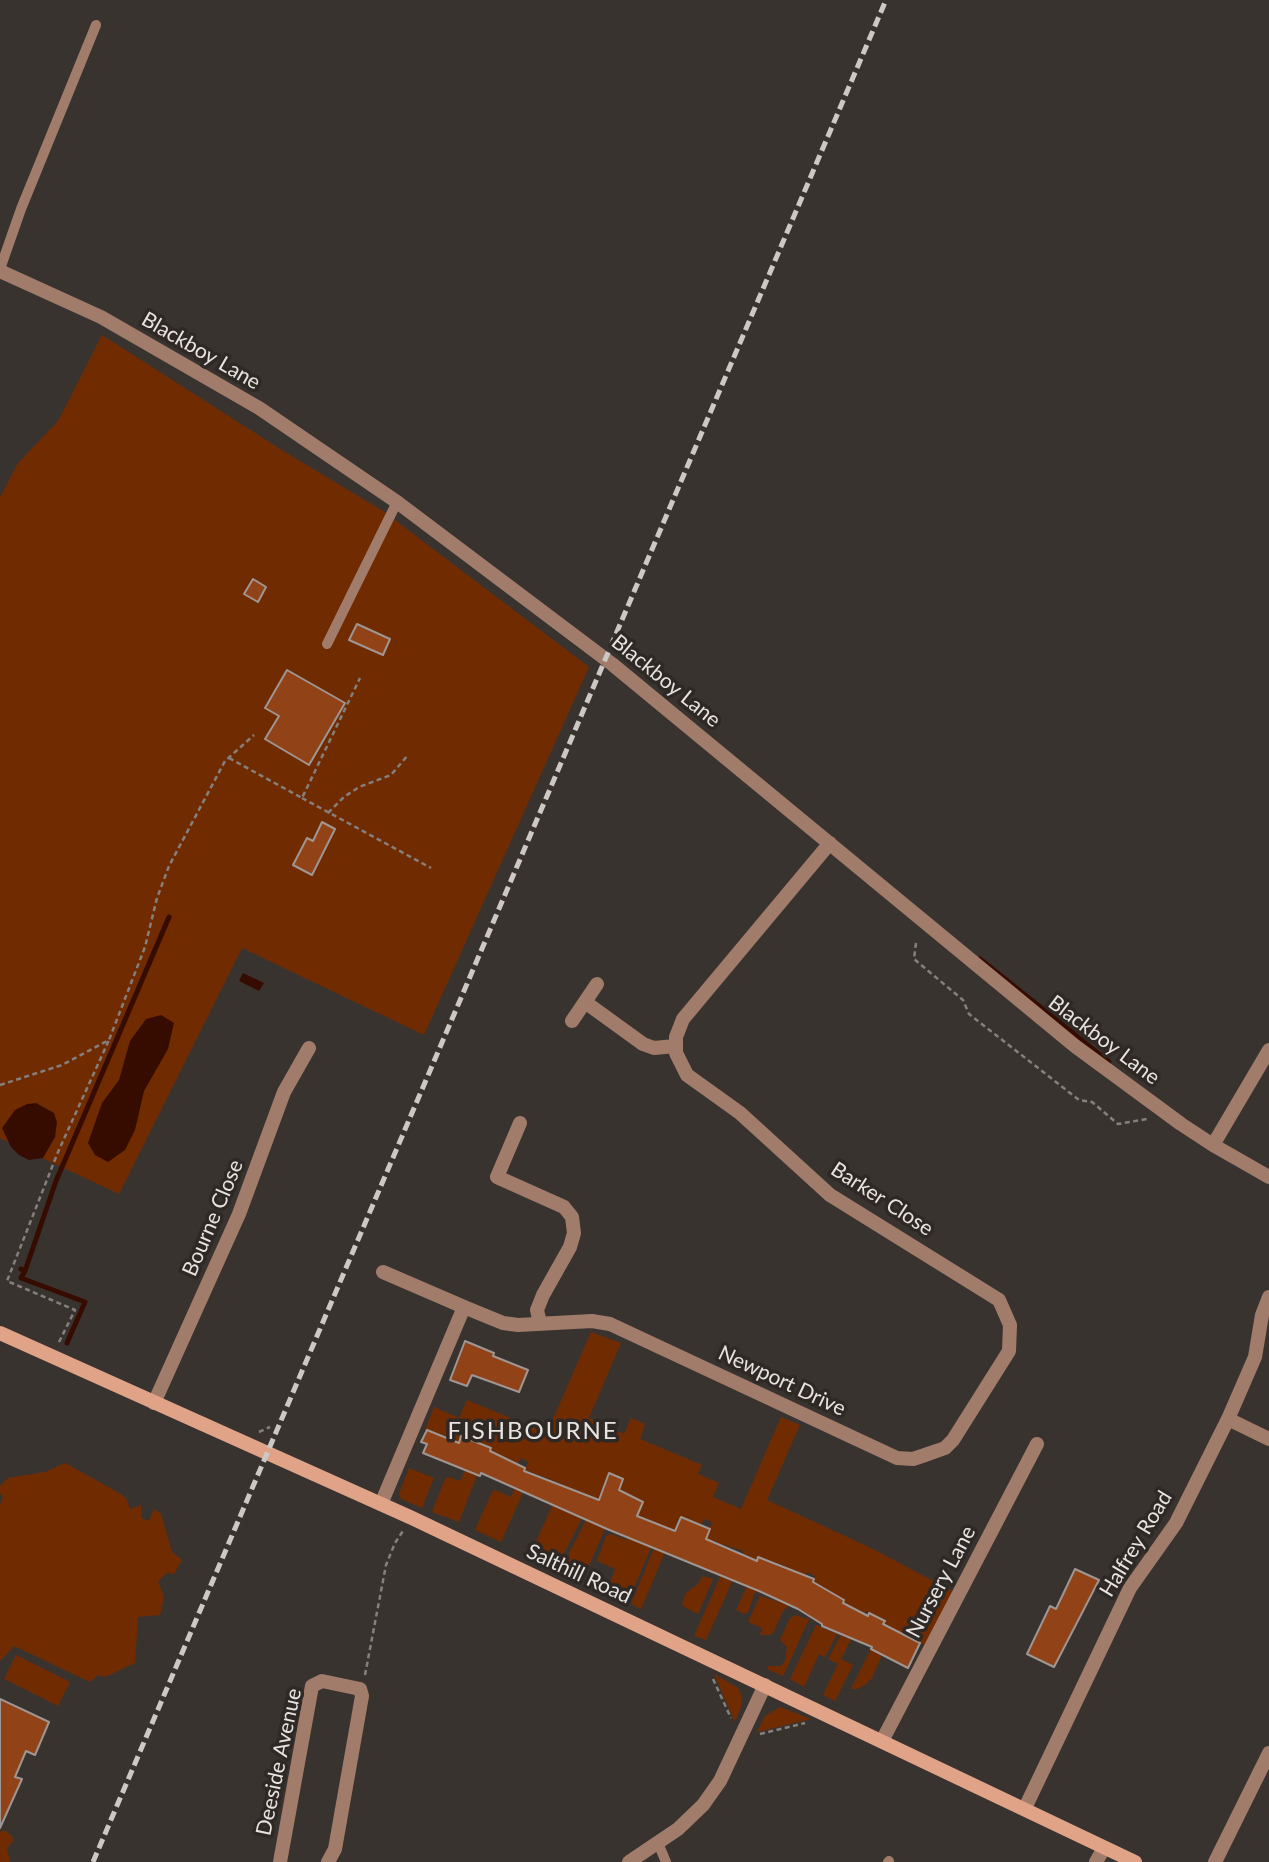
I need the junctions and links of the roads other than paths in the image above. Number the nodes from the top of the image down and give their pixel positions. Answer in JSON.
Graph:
{"nodes":[{"id":1,"x":96,"y":25,"type":"dead end"},
{"id":2,"x":0,"y":270,"type":"edge"},
{"id":3,"x":397,"y":502,"type":"junction"},
{"id":4,"x":327,"y":644,"type":"dead end"},
{"id":5,"x":830,"y":843,"type":"junction"},
{"id":6,"x":597,"y":984,"type":"dead end"},
{"id":7,"x":585,"y":1002,"type":"junction"},
{"id":8,"x":572,"y":1021,"type":"dead end"},
{"id":9,"x":675,"y":1046,"type":"junction"},
{"id":10,"x":309,"y":1048,"type":"dead end"},
{"id":11,"x":1269,"y":1050,"type":"edge"},
{"id":12,"x":520,"y":1122,"type":"dead end"},
{"id":13,"x":1213,"y":1145,"type":"junction"},
{"id":14,"x":1269,"y":1177,"type":"edge"},
{"id":15,"x":383,"y":1272,"type":"dead end"},
{"id":16,"x":1269,"y":1297,"type":"edge"},
{"id":17,"x":464,"y":1307,"type":"junction"},
{"id":18,"x":540,"y":1323,"type":"junction"},
{"id":19,"x":1010,"y":1325,"type":"joint"},
{"id":20,"x":0,"y":1333,"type":"edge"},
{"id":21,"x":155,"y":1403,"type":"junction"},
{"id":22,"x":1228,"y":1419,"type":"junction"},
{"id":23,"x":1269,"y":1439,"type":"edge"},
{"id":24,"x":1037,"y":1444,"type":"dead end"},
{"id":25,"x":381,"y":1504,"type":"junction"},
{"id":26,"x":765,"y":1685,"type":"junction"},
{"id":27,"x":882,"y":1741,"type":"junction"},
{"id":28,"x":1269,"y":1753,"type":"edge"},
{"id":29,"x":1025,"y":1808,"type":"junction"},
{"id":30,"x":658,"y":1843,"type":"junction"},
{"id":31,"x":1104,"y":1847,"type":"junction"},
{"id":32,"x":280,"y":1862,"type":"edge"},
{"id":33,"x":328,"y":1862,"type":"edge"},
{"id":34,"x":629,"y":1862,"type":"edge"},
{"id":35,"x":666,"y":1862,"type":"edge"},
{"id":36,"x":1096,"y":1862,"type":"edge"},
{"id":37,"x":1135,"y":1862,"type":"edge"},
{"id":38,"x":1215,"y":1862,"type":"edge"}],
"edges":[{"from":1,"to":2,"type":"lane"},
{"from":2,"to":3,"type":"street","name":"Blackboy Lane"},
{"from":3,"to":4,"type":"lane"},
{"from":3,"to":5,"type":"street","name":"Blackboy Lane"},
{"from":5,"to":9,"type":"street"},
{"from":5,"to":13,"type":"street","name":"Blackboy Lane"},
{"from":6,"to":7,"type":"street"},
{"from":7,"to":8,"type":"street"},
{"from":7,"to":9,"type":"street"},
{"from":9,"to":19,"type":"street","name":"Barker Close"},
{"from":10,"to":21,"type":"street","name":"Bourne Close"},
{"from":11,"to":13,"type":"street"},
{"from":12,"to":18,"type":"street"},
{"from":13,"to":14,"type":"street","name":"Blackboy Lane"},
{"from":15,"to":17,"type":"street","name":"Newport Drive"},
{"from":16,"to":22,"type":"street","name":"Halfrey Road"},
{"from":17,"to":18,"type":"street","name":"Newport Drive"},
{"from":17,"to":25,"type":"street"},
{"from":18,"to":19,"type":"street","name":"Newport Drive"},
{"from":20,"to":21,"type":"street","name":"Salthill Road"},
{"from":21,"to":25,"type":"street","name":"Salthill Road"},
{"from":22,"to":23,"type":"street"},
{"from":22,"to":29,"type":"street","name":"Halfrey Road"},
{"from":24,"to":27,"type":"street","name":"Nursery Lane"},
{"from":25,"to":26,"type":"street","name":"Salthill Road"},
{"from":26,"to":27,"type":"street","name":"Salthill Road"},
{"from":26,"to":30,"type":"street"},
{"from":27,"to":29,"type":"street","name":"Salthill Road"},
{"from":28,"to":38,"type":"street"},
{"from":29,"to":31,"type":"street","name":"Salthill Road"},
{"from":30,"to":34,"type":"street"},
{"from":30,"to":35,"type":"lane"},
{"from":31,"to":36,"type":"street"},
{"from":31,"to":37,"type":"street","name":"Salthill Road"},
{"from":32,"to":33,"type":"street","name":"Deeside Avenue"}]}
